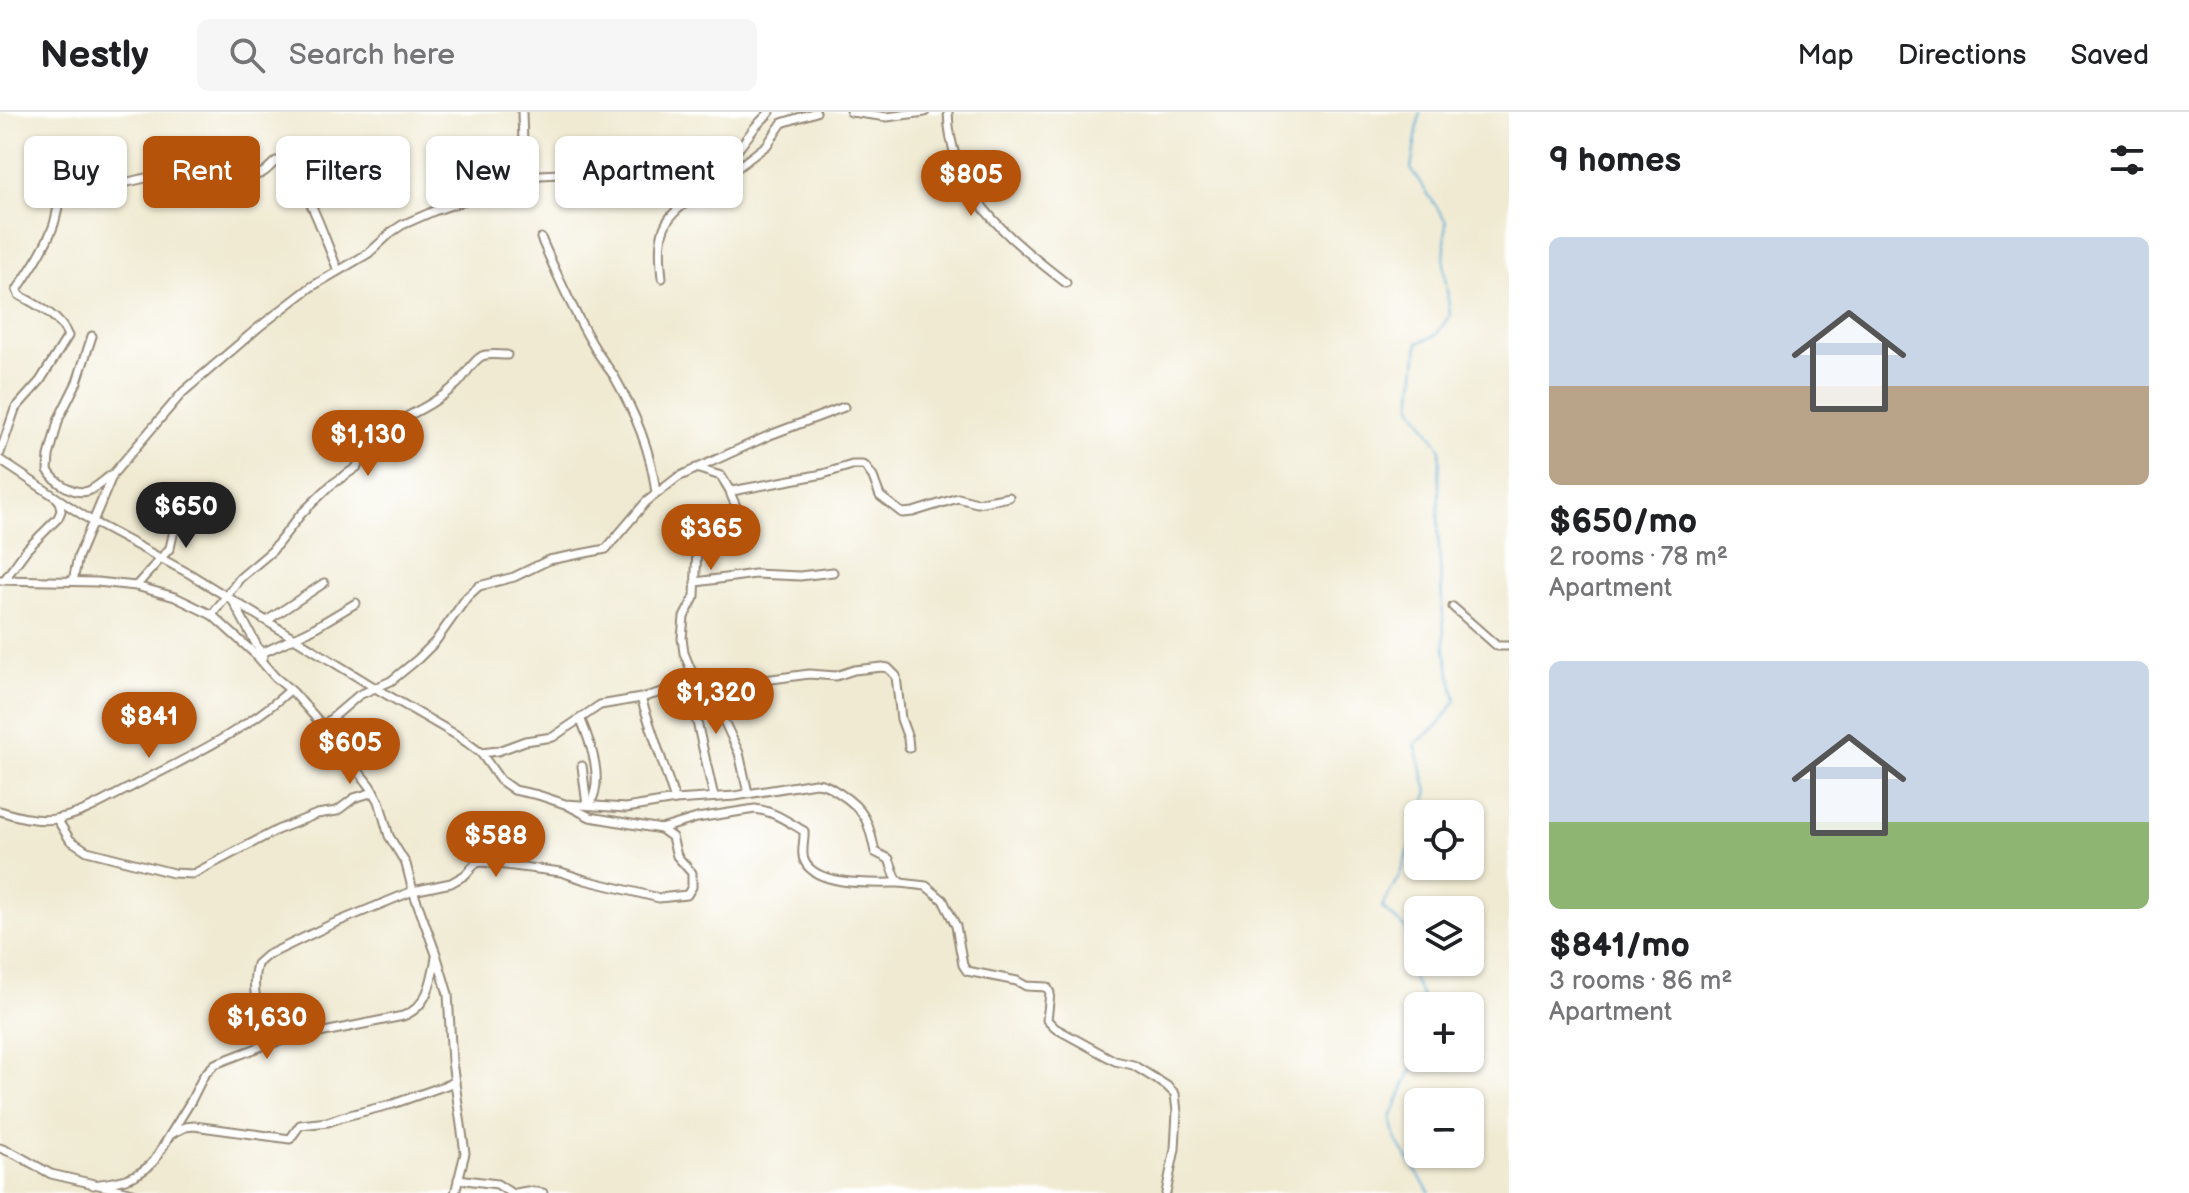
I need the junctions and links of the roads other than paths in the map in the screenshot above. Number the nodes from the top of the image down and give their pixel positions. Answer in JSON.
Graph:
{"nodes":[{"id":1,"x":522,"y":112,"type":"edge"},
{"id":2,"x":770,"y":112,"type":"edge"},
{"id":3,"x":816,"y":112,"type":"edge"},
{"id":4,"x":851,"y":112,"type":"edge"},
{"id":5,"x":925,"y":112,"type":"edge"},
{"id":6,"x":948,"y":112,"type":"edge"},
{"id":7,"x":523,"y":136,"type":"edge"},
{"id":8,"x":743,"y":143,"type":"edge"},
{"id":9,"x":743,"y":164,"type":"edge"},
{"id":10,"x":443,"y":208,"type":"edge"},
{"id":11,"x":677,"y":208,"type":"edge"},
{"id":12,"x":541,"y":238,"type":"dead end"},
{"id":13,"x":338,"y":270,"type":"junction"},
{"id":14,"x":662,"y":278,"type":"dead end"},
{"id":15,"x":1066,"y":283,"type":"dead end"},
{"id":16,"x":92,"y":336,"type":"dead end"},
{"id":17,"x":507,"y":355,"type":"dead end"},
{"id":18,"x":844,"y":407,"type":"dead end"},
{"id":19,"x":0,"y":453,"type":"edge"},
{"id":20,"x":0,"y":460,"type":"edge"},
{"id":21,"x":696,"y":468,"type":"junction"},
{"id":22,"x":113,"y":474,"type":"junction"},
{"id":23,"x":730,"y":491,"type":"junction"},
{"id":24,"x":656,"y":493,"type":"junction"},
{"id":25,"x":1009,"y":497,"type":"dead end"},
{"id":26,"x":59,"y":500,"type":"junction"},
{"id":27,"x":93,"y":522,"type":"junction"},
{"id":28,"x":175,"y":526,"type":"dead end"},
{"id":29,"x":162,"y":558,"type":"junction"},
{"id":30,"x":833,"y":572,"type":"dead end"},
{"id":31,"x":3,"y":580,"type":"edge"},
{"id":32,"x":73,"y":581,"type":"junction"},
{"id":33,"x":696,"y":582,"type":"junction"},
{"id":34,"x":324,"y":583,"type":"dead end"},
{"id":35,"x":136,"y":586,"type":"junction"},
{"id":36,"x":229,"y":598,"type":"junction"},
{"id":37,"x":356,"y":603,"type":"dead end"},
{"id":38,"x":1453,"y":607,"type":"dead end"},
{"id":39,"x":212,"y":615,"type":"junction"},
{"id":40,"x":268,"y":620,"type":"junction"},
{"id":41,"x":296,"y":638,"type":"junction"},
{"id":42,"x":1509,"y":646,"type":"edge"},
{"id":43,"x":262,"y":653,"type":"junction"},
{"id":44,"x":269,"y":670,"type":"junction"},
{"id":45,"x":712,"y":681,"type":"junction"},
{"id":46,"x":696,"y":682,"type":"junction"},
{"id":47,"x":684,"y":685,"type":"junction"},
{"id":48,"x":377,"y":689,"type":"junction"},
{"id":49,"x":290,"y":690,"type":"junction"},
{"id":50,"x":641,"y":698,"type":"junction"},
{"id":51,"x":581,"y":720,"type":"junction"},
{"id":52,"x":323,"y":726,"type":"junction"},
{"id":53,"x":909,"y":748,"type":"dead end"},
{"id":54,"x":481,"y":753,"type":"junction"},
{"id":55,"x":582,"y":766,"type":"dead end"},
{"id":56,"x":374,"y":792,"type":"junction"},
{"id":57,"x":748,"y":793,"type":"junction"},
{"id":58,"x":714,"y":797,"type":"junction"},
{"id":59,"x":675,"y":800,"type":"junction"},
{"id":60,"x":565,"y":804,"type":"junction"},
{"id":61,"x":588,"y":805,"type":"junction"},
{"id":62,"x":0,"y":811,"type":"edge"},
{"id":63,"x":57,"y":819,"type":"junction"},
{"id":64,"x":661,"y":829,"type":"junction"},
{"id":65,"x":901,"y":883,"type":"junction"},
{"id":66,"x":413,"y":891,"type":"junction"},
{"id":67,"x":436,"y":954,"type":"junction"},
{"id":68,"x":270,"y":1043,"type":"junction"},
{"id":69,"x":455,"y":1082,"type":"junction"},
{"id":70,"x":169,"y":1135,"type":"junction"},
{"id":71,"x":0,"y":1148,"type":"edge"},
{"id":72,"x":458,"y":1179,"type":"junction"},
{"id":73,"x":93,"y":1185,"type":"junction"},
{"id":74,"x":133,"y":1193,"type":"edge"},
{"id":75,"x":455,"y":1193,"type":"edge"},
{"id":76,"x":514,"y":1193,"type":"edge"},
{"id":77,"x":543,"y":1193,"type":"edge"},
{"id":78,"x":1166,"y":1193,"type":"edge"}],
"edges":[{"from":1,"to":7,"type":"street"},
{"from":2,"to":8,"type":"street"},
{"from":3,"to":9,"type":"street"},
{"from":4,"to":5,"type":"street"},
{"from":6,"to":15,"type":"street"},
{"from":10,"to":13,"type":"street"},
{"from":11,"to":14,"type":"street"},
{"from":12,"to":24,"type":"street"},
{"from":13,"to":19,"type":"street"},
{"from":13,"to":22,"type":"street"},
{"from":16,"to":22,"type":"street"},
{"from":17,"to":36,"type":"street"},
{"from":18,"to":21,"type":"street"},
{"from":20,"to":26,"type":"street"},
{"from":21,"to":23,"type":"street"},
{"from":21,"to":24,"type":"street"},
{"from":22,"to":27,"type":"street"},
{"from":23,"to":25,"type":"street"},
{"from":23,"to":33,"type":"street"},
{"from":24,"to":48,"type":"street"},
{"from":26,"to":27,"type":"street"},
{"from":26,"to":31,"type":"street"},
{"from":27,"to":29,"type":"street"},
{"from":27,"to":32,"type":"street"},
{"from":28,"to":29,"type":"street"},
{"from":29,"to":35,"type":"street"},
{"from":29,"to":36,"type":"street"},
{"from":30,"to":33,"type":"street"},
{"from":31,"to":32,"type":"street"},
{"from":32,"to":35,"type":"street"},
{"from":33,"to":46,"type":"street"},
{"from":34,"to":40,"type":"street"},
{"from":35,"to":39,"type":"street"},
{"from":36,"to":39,"type":"street"},
{"from":36,"to":40,"type":"street"},
{"from":36,"to":43,"type":"street"},
{"from":37,"to":41,"type":"street"},
{"from":38,"to":42,"type":"street"},
{"from":39,"to":44,"type":"street"},
{"from":40,"to":41,"type":"street"},
{"from":41,"to":43,"type":"street"},
{"from":41,"to":48,"type":"street"},
{"from":43,"to":44,"type":"street"},
{"from":44,"to":49,"type":"street"},
{"from":45,"to":46,"type":"street"},
{"from":45,"to":53,"type":"street"},
{"from":45,"to":57,"type":"street"},
{"from":46,"to":47,"type":"street"},
{"from":47,"to":50,"type":"street"},
{"from":47,"to":58,"type":"street"},
{"from":48,"to":52,"type":"street"},
{"from":48,"to":54,"type":"street"},
{"from":49,"to":52,"type":"street"},
{"from":49,"to":63,"type":"street"},
{"from":50,"to":51,"type":"street"},
{"from":50,"to":59,"type":"street"},
{"from":51,"to":54,"type":"street"},
{"from":51,"to":61,"type":"street"},
{"from":52,"to":56,"type":"street"},
{"from":54,"to":60,"type":"street"},
{"from":55,"to":61,"type":"street"},
{"from":56,"to":63,"type":"street"},
{"from":56,"to":66,"type":"street"},
{"from":57,"to":58,"type":"street"},
{"from":57,"to":65,"type":"street"},
{"from":58,"to":59,"type":"street"},
{"from":59,"to":61,"type":"street"},
{"from":60,"to":61,"type":"street"},
{"from":60,"to":64,"type":"street"},
{"from":62,"to":63,"type":"street"},
{"from":64,"to":65,"type":"street"},
{"from":64,"to":66,"type":"street"},
{"from":65,"to":78,"type":"street"},
{"from":66,"to":67,"type":"street"},
{"from":66,"to":68,"type":"street"},
{"from":67,"to":68,"type":"street"},
{"from":67,"to":69,"type":"street"},
{"from":68,"to":70,"type":"street"},
{"from":69,"to":70,"type":"street"},
{"from":69,"to":72,"type":"street"},
{"from":70,"to":73,"type":"street"},
{"from":71,"to":73,"type":"street"},
{"from":72,"to":75,"type":"street"},
{"from":72,"to":76,"type":"street"},
{"from":73,"to":74,"type":"street"},
{"from":76,"to":77,"type":"street"}]}
